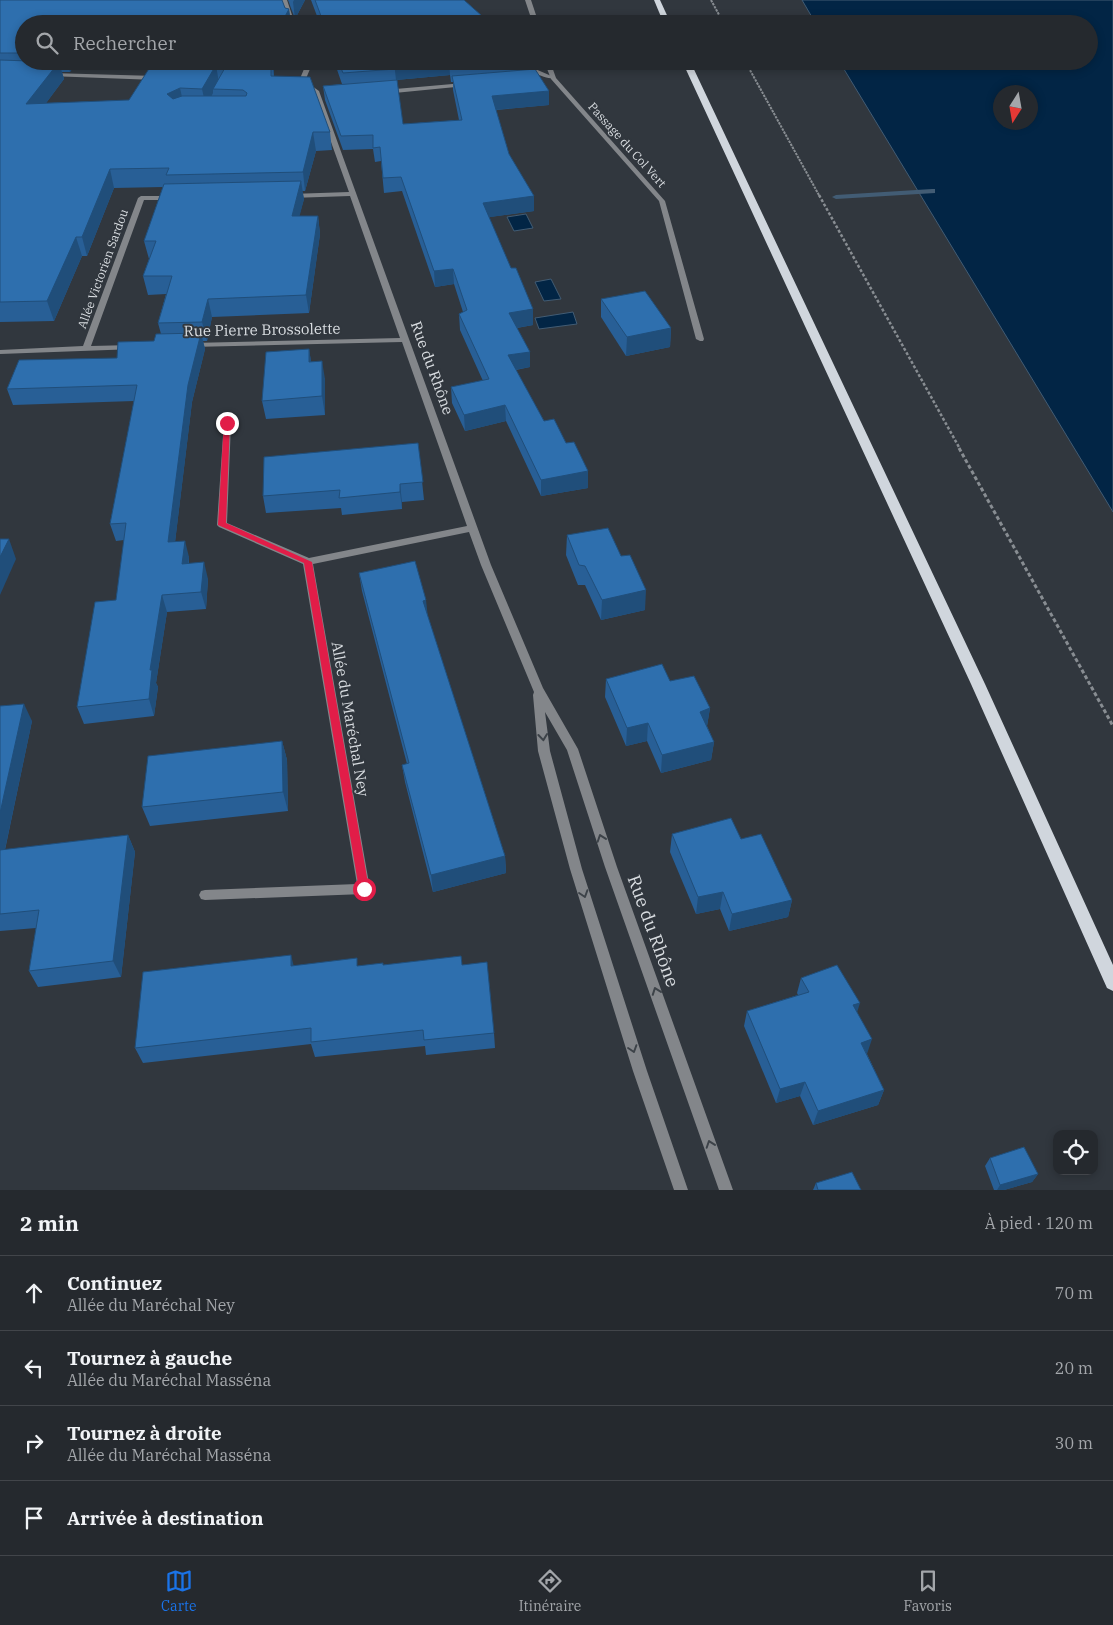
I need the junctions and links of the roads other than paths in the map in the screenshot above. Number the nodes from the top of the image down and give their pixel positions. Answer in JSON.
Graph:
{"nodes":[{"id":1,"x":528,"y":0,"type":"edge"},
{"id":2,"x":657,"y":0,"type":"edge"},
{"id":3,"x":284,"y":2,"type":"edge"},
{"id":4,"x":276,"y":3,"type":"edge"},
{"id":5,"x":289,"y":15,"type":"edge"},
{"id":6,"x":533,"y":15,"type":"edge"},
{"id":7,"x":664,"y":15,"type":"edge"},
{"id":8,"x":306,"y":70,"type":"edge"},
{"id":9,"x":534,"y":70,"type":"edge"},
{"id":10,"x":550,"y":70,"type":"edge"},
{"id":11,"x":690,"y":70,"type":"edge"},
{"id":12,"x":39,"y":75,"type":"edge"},
{"id":13,"x":167,"y":78,"type":"edge"},
{"id":14,"x":553,"y":78,"type":"junction"},
{"id":15,"x":533,"y":80,"type":"edge"},
{"id":16,"x":474,"y":84,"type":"edge"},
{"id":17,"x":376,"y":92,"type":"edge"},
{"id":18,"x":327,"y":96,"type":"edge"},
{"id":19,"x":317,"y":97,"type":"junction"},
{"id":20,"x":352,"y":194,"type":"junction"},
{"id":21,"x":285,"y":196,"type":"edge"},
{"id":22,"x":180,"y":198,"type":"edge"},
{"id":23,"x":700,"y":339,"type":"dead end"},
{"id":24,"x":405,"y":340,"type":"junction"},
{"id":25,"x":185,"y":345,"type":"edge"},
{"id":26,"x":146,"y":346,"type":"edge"},
{"id":27,"x":86,"y":348,"type":"junction"},
{"id":28,"x":0,"y":352,"type":"edge"},
{"id":29,"x":227,"y":423,"type":"dead end"},
{"id":30,"x":473,"y":528,"type":"junction"},
{"id":31,"x":308,"y":562,"type":"junction"},
{"id":32,"x":538,"y":689,"type":"junction"},
{"id":33,"x":205,"y":895,"type":"dead end"},
{"id":34,"x":1113,"y":982,"type":"edge"},
{"id":35,"x":681,"y":1190,"type":"edge"},
{"id":36,"x":726,"y":1190,"type":"edge"}],
"edges":[{"from":1,"to":6,"type":"street"},
{"from":2,"to":7,"type":"main road"},
{"from":3,"to":4,"type":"street"},
{"from":3,"to":5,"type":"street"},
{"from":8,"to":19,"type":"street","name":"Rue du Rhône"},
{"from":9,"to":14,"type":"street"},
{"from":10,"to":14,"type":"street","name":"Passage du Col Vert"},
{"from":11,"to":34,"type":"main road"},
{"from":12,"to":13,"type":"street"},
{"from":14,"to":15,"type":"street"},
{"from":14,"to":23,"type":"street","name":"Passage du Col Vert"},
{"from":16,"to":17,"type":"street"},
{"from":18,"to":19,"type":"street"},
{"from":19,"to":20,"type":"street","name":"Rue du Rhône"},
{"from":20,"to":21,"type":"street"},
{"from":20,"to":24,"type":"street","name":"Rue du Rhône"},
{"from":22,"to":27,"type":"street","name":"Allée Victorien Sardou"},
{"from":24,"to":25,"type":"street","name":"Rue Pierre Brossolette"},
{"from":24,"to":30,"type":"street","name":"Rue du Rhône"},
{"from":26,"to":27,"type":"street"},
{"from":27,"to":28,"type":"street"},
{"from":29,"to":31,"type":"street"},
{"from":30,"to":31,"type":"street"},
{"from":30,"to":32,"type":"street","name":"Rue du Rhône"},
{"from":31,"to":33,"type":"street","name":"Allée du Maréchal Ney"},
{"from":32,"to":35,"type":"street","name":"Rue du Rhône","one_way":true},
{"from":36,"to":32,"type":"street","name":"Rue du Rhône","one_way":true}]}
